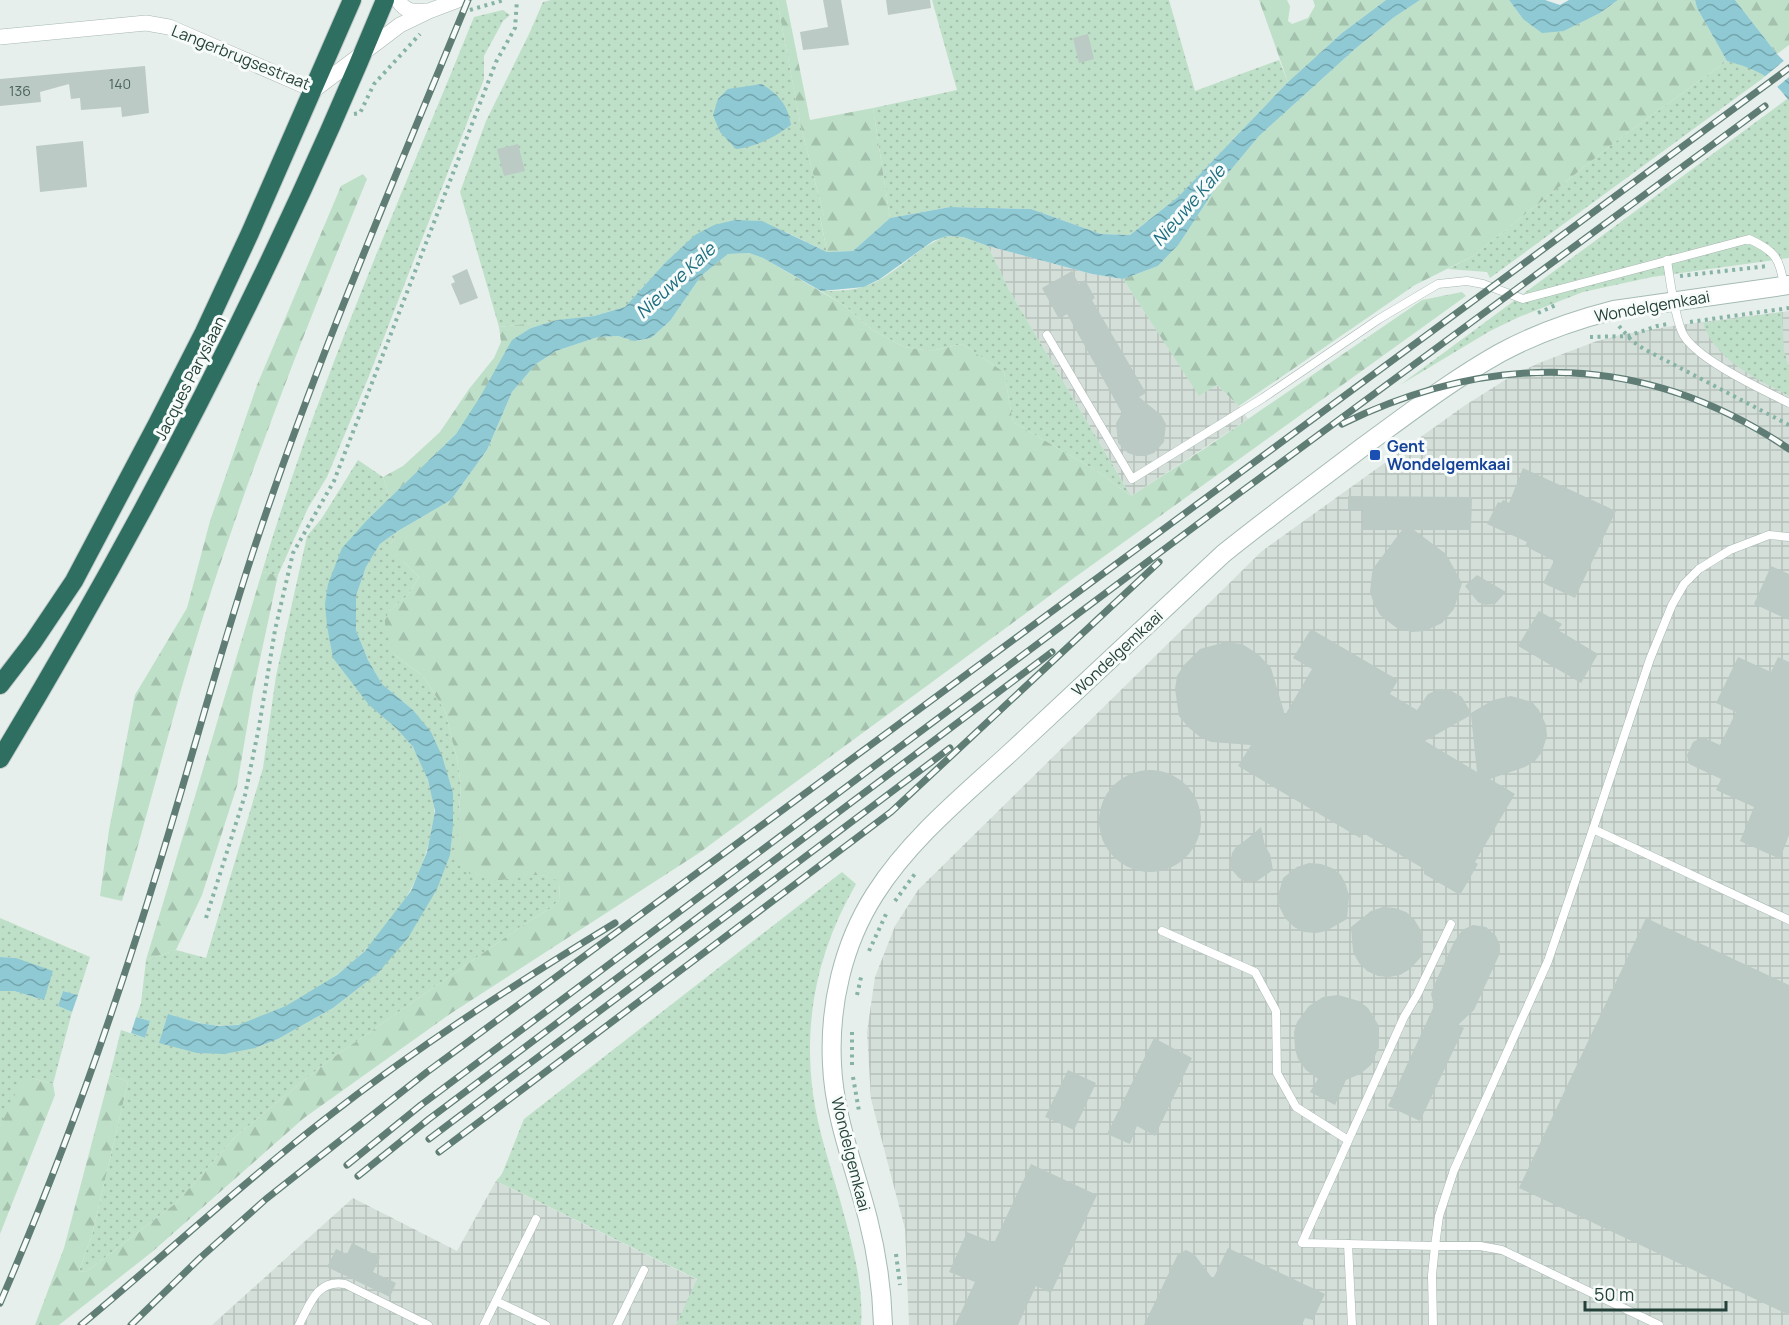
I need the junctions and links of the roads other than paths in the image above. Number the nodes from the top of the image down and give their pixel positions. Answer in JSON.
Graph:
{"nodes":[{"id":1,"x":352,"y":0,"type":"edge"},
{"id":2,"x":385,"y":0,"type":"edge"},
{"id":3,"x":398,"y":0,"type":"edge"},
{"id":4,"x":460,"y":7,"type":"edge"},
{"id":5,"x":429,"y":11,"type":"junction"},
{"id":6,"x":0,"y":37,"type":"edge"},
{"id":7,"x":363,"y":55,"type":"junction"},
{"id":8,"x":314,"y":90,"type":"junction"},
{"id":9,"x":1667,"y":260,"type":"junction"},
{"id":10,"x":1787,"y":285,"type":"edge"},
{"id":11,"x":1674,"y":300,"type":"junction"},
{"id":12,"x":1047,"y":335,"type":"dead end"},
{"id":13,"x":1789,"y":403,"type":"edge"},
{"id":14,"x":1789,"y":537,"type":"edge"},
{"id":15,"x":0,"y":685,"type":"edge"},
{"id":16,"x":0,"y":759,"type":"edge"},
{"id":17,"x":1593,"y":829,"type":"junction"},
{"id":18,"x":1789,"y":920,"type":"edge"},
{"id":19,"x":1451,"y":924,"type":"dead end"},
{"id":20,"x":1162,"y":931,"type":"dead end"},
{"id":21,"x":1348,"y":1140,"type":"junction"},
{"id":22,"x":536,"y":1219,"type":"dead end"},
{"id":23,"x":1348,"y":1244,"type":"junction"},
{"id":24,"x":1435,"y":1246,"type":"junction"},
{"id":25,"x":644,"y":1270,"type":"dead end"},
{"id":26,"x":496,"y":1301,"type":"junction"},
{"id":27,"x":299,"y":1325,"type":"edge"},
{"id":28,"x":428,"y":1325,"type":"edge"},
{"id":29,"x":484,"y":1325,"type":"edge"},
{"id":30,"x":546,"y":1325,"type":"edge"},
{"id":31,"x":617,"y":1325,"type":"edge"},
{"id":32,"x":883,"y":1325,"type":"edge"},
{"id":33,"x":1352,"y":1325,"type":"edge"},
{"id":34,"x":1433,"y":1325,"type":"edge"},
{"id":35,"x":1659,"y":1325,"type":"edge"}],
"edges":[{"from":1,"to":8,"type":"highway","name":"Jacques Paryslaan"},
{"from":2,"to":7,"type":"highway","name":"Jacques Paryslaan"},
{"from":3,"to":5,"type":"street"},
{"from":4,"to":5,"type":"street","name":"Langerbrugsestraat"},
{"from":5,"to":7,"type":"street","name":"Langerbrugsestraat"},
{"from":6,"to":8,"type":"street","name":"Langerbrugsestraat"},
{"from":7,"to":8,"type":"street","name":"Langerbrugsestraat"},
{"from":7,"to":16,"type":"highway","name":"Jacques Paryslaan"},
{"from":8,"to":15,"type":"highway","name":"Jacques Paryslaan"},
{"from":9,"to":10,"type":"lane"},
{"from":9,"to":11,"type":"lane"},
{"from":9,"to":12,"type":"lane"},
{"from":10,"to":11,"type":"main road","name":"Wondelgemkaai"},
{"from":11,"to":13,"type":"lane"},
{"from":11,"to":32,"type":"main road","name":"Wondelgemkaai"},
{"from":14,"to":17,"type":"lane"},
{"from":17,"to":18,"type":"lane"},
{"from":17,"to":24,"type":"lane"},
{"from":19,"to":21,"type":"lane"},
{"from":20,"to":21,"type":"lane"},
{"from":21,"to":23,"type":"lane"},
{"from":22,"to":26,"type":"lane"},
{"from":23,"to":24,"type":"lane"},
{"from":23,"to":33,"type":"lane"},
{"from":24,"to":34,"type":"lane"},
{"from":24,"to":35,"type":"lane"},
{"from":25,"to":31,"type":"lane"},
{"from":26,"to":29,"type":"lane"},
{"from":26,"to":30,"type":"lane"},
{"from":27,"to":28,"type":"lane"}]}
